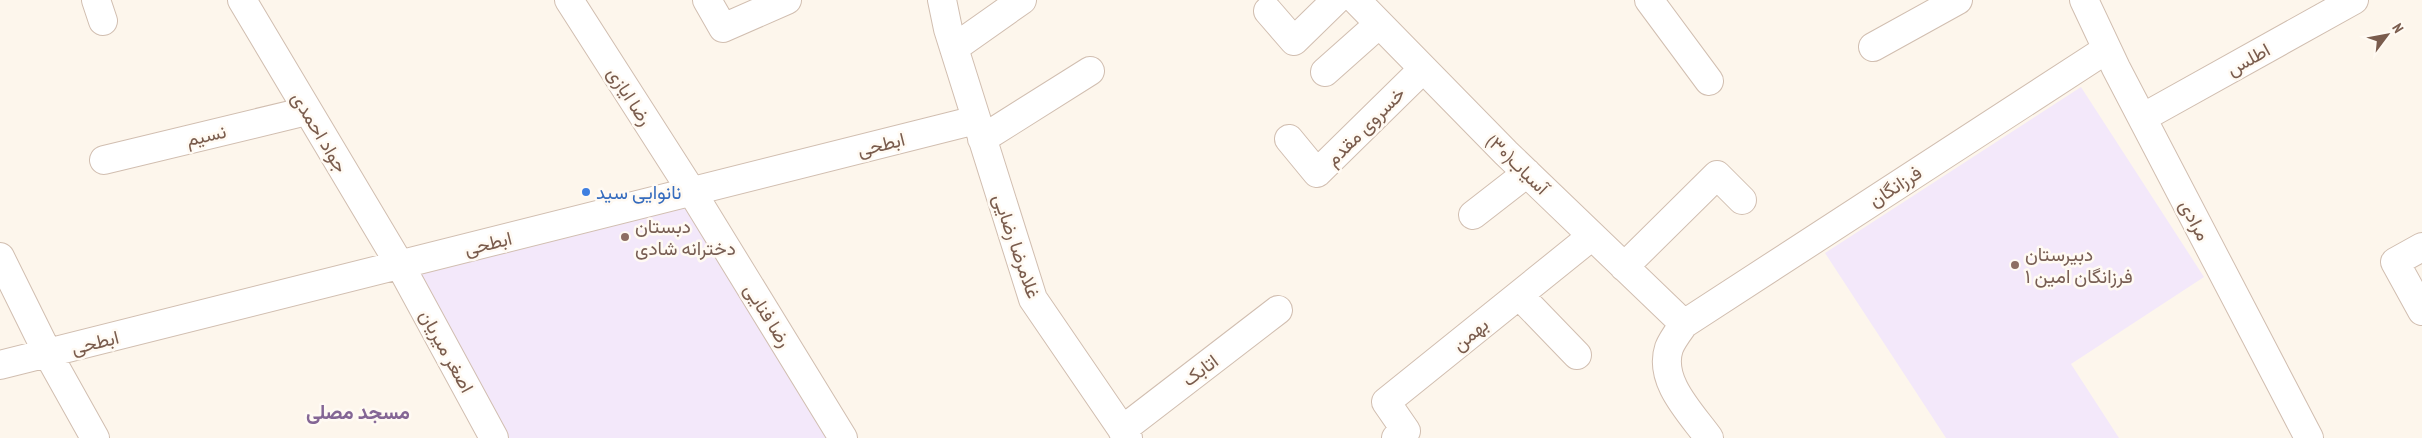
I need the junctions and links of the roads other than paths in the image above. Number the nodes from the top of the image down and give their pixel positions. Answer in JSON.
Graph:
{"nodes":[{"id":1,"x":242,"y":0,"type":"edge"},
{"id":2,"x":569,"y":0,"type":"edge"},
{"id":3,"x":707,"y":0,"type":"edge"},
{"id":4,"x":942,"y":0,"type":"edge"},
{"id":5,"x":1022,"y":0,"type":"edge"},
{"id":6,"x":1336,"y":0,"type":"edge"},
{"id":7,"x":1356,"y":0,"type":"edge"},
{"id":8,"x":1648,"y":0,"type":"edge"},
{"id":9,"x":1958,"y":0,"type":"edge"},
{"id":10,"x":2084,"y":0,"type":"edge"},
{"id":11,"x":2354,"y":0,"type":"edge"},
{"id":12,"x":776,"y":2,"type":"edge"},
{"id":13,"x":1268,"y":11,"type":"dead end"},
{"id":14,"x":1379,"y":24,"type":"junction"},
{"id":15,"x":1873,"y":47,"type":"dead end"},
{"id":16,"x":954,"y":48,"type":"junction"},
{"id":17,"x":2107,"y":49,"type":"junction"},
{"id":18,"x":1423,"y":69,"type":"junction"},
{"id":19,"x":1090,"y":71,"type":"dead end"},
{"id":20,"x":1324,"y":72,"type":"dead end"},
{"id":21,"x":1709,"y":81,"type":"dead end"},
{"id":22,"x":307,"y":111,"type":"junction"},
{"id":23,"x":2142,"y":118,"type":"junction"},
{"id":24,"x":979,"y":130,"type":"junction"},
{"id":25,"x":1289,"y":139,"type":"dead end"},
{"id":26,"x":104,"y":160,"type":"dead end"},
{"id":27,"x":1527,"y":173,"type":"junction"},
{"id":28,"x":692,"y":192,"type":"junction"},
{"id":29,"x":1742,"y":200,"type":"dead end"},
{"id":30,"x":1473,"y":215,"type":"dead end"},
{"id":31,"x":1592,"y":236,"type":"junction"},
{"id":32,"x":2422,"y":247,"type":"edge"},
{"id":33,"x":0,"y":257,"type":"edge"},
{"id":34,"x":400,"y":265,"type":"junction"},
{"id":35,"x":1624,"y":267,"type":"junction"},
{"id":36,"x":1519,"y":295,"type":"junction"},
{"id":37,"x":1278,"y":310,"type":"dead end"},
{"id":38,"x":2422,"y":311,"type":"edge"},
{"id":39,"x":1684,"y":324,"type":"junction"},
{"id":40,"x":48,"y":354,"type":"junction"},
{"id":41,"x":1577,"y":355,"type":"dead end"},
{"id":42,"x":0,"y":365,"type":"edge"},
{"id":43,"x":1125,"y":434,"type":"edge"},
{"id":44,"x":95,"y":438,"type":"edge"},
{"id":45,"x":494,"y":438,"type":"edge"},
{"id":46,"x":843,"y":438,"type":"edge"},
{"id":47,"x":1396,"y":438,"type":"edge"},
{"id":48,"x":1709,"y":438,"type":"edge"},
{"id":49,"x":2309,"y":438,"type":"edge"}],
"edges":[{"from":1,"to":22,"type":"street","name":"جواد احمدی"},
{"from":2,"to":28,"type":"street","name":"رضا ایازی"},
{"from":3,"to":12,"type":"street"},
{"from":4,"to":16,"type":"street","name":"غلامرضا رضایی"},
{"from":5,"to":16,"type":"street"},
{"from":6,"to":13,"type":"street"},
{"from":7,"to":14,"type":"street","name":"آسیاب(۳۰)"},
{"from":8,"to":21,"type":"street"},
{"from":9,"to":15,"type":"street"},
{"from":10,"to":17,"type":"street","name":"مرادی"},
{"from":11,"to":23,"type":"street","name":"اطلس"},
{"from":14,"to":18,"type":"street","name":"آسیاب(۳۰)"},
{"from":14,"to":20,"type":"street"},
{"from":16,"to":24,"type":"street","name":"غلامرضا رضایی"},
{"from":17,"to":23,"type":"street","name":"مرادی"},
{"from":17,"to":39,"type":"street","name":"فرزانگان"},
{"from":18,"to":25,"type":"street","name":"خسروی مقدم"},
{"from":18,"to":27,"type":"street","name":"آسیاب(۳۰)"},
{"from":19,"to":24,"type":"street","name":"ابطحی"},
{"from":22,"to":26,"type":"street","name":"نسیم"},
{"from":22,"to":34,"type":"street","name":"جواد احمدی"},
{"from":23,"to":49,"type":"street","name":"مرادی"},
{"from":24,"to":28,"type":"street","name":"ابطحی"},
{"from":24,"to":43,"type":"street","name":"غلامرضا رضایی"},
{"from":27,"to":30,"type":"street"},
{"from":27,"to":31,"type":"street","name":"آسیاب(۳۰)"},
{"from":28,"to":34,"type":"street","name":"ابطحی"},
{"from":28,"to":46,"type":"street","name":"رضا فنایی"},
{"from":29,"to":35,"type":"street"},
{"from":31,"to":35,"type":"street","name":"آسیاب(۳۰)"},
{"from":31,"to":36,"type":"street","name":"بهمن"},
{"from":32,"to":38,"type":"street"},
{"from":33,"to":40,"type":"street"},
{"from":34,"to":40,"type":"street","name":"ابطحی"},
{"from":34,"to":45,"type":"street","name":"اصغر میریان"},
{"from":35,"to":39,"type":"street","name":"آسیاب(۳۰)"},
{"from":36,"to":41,"type":"street"},
{"from":36,"to":47,"type":"street","name":"بهمن"},
{"from":37,"to":43,"type":"street","name":"اتابک"},
{"from":39,"to":48,"type":"street"},
{"from":40,"to":42,"type":"street","name":"ابطحی"},
{"from":40,"to":44,"type":"street"}]}
